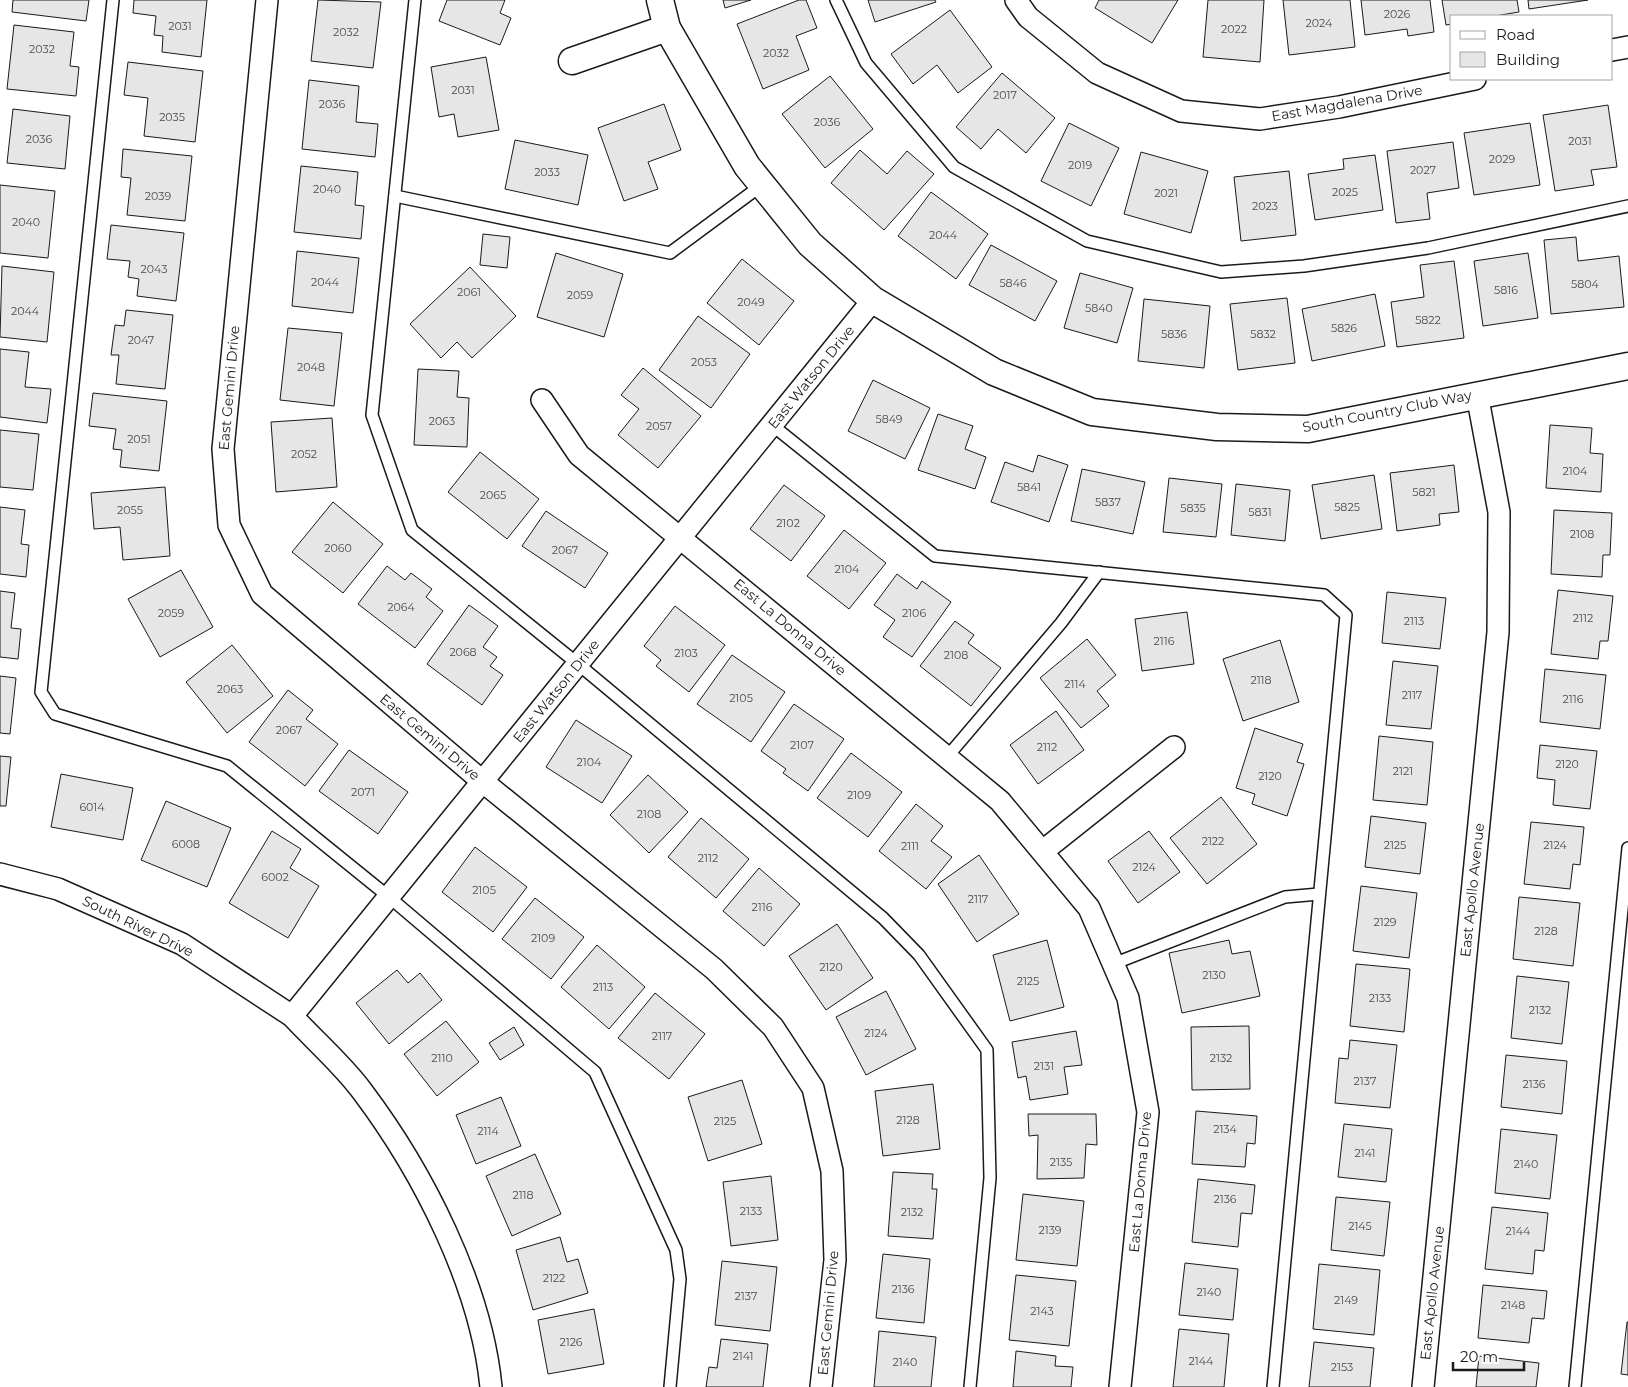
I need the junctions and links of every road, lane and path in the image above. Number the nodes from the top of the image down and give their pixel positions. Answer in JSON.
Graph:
{"nodes":[{"id":1,"x":113,"y":0,"type":"edge"},
{"id":2,"x":267,"y":0,"type":"edge"},
{"id":3,"x":415,"y":0,"type":"edge"},
{"id":4,"x":660,"y":0,"type":"edge"},
{"id":5,"x":836,"y":0,"type":"edge"},
{"id":6,"x":1016,"y":0,"type":"edge"},
{"id":7,"x":667,"y":28,"type":"junction"},
{"id":8,"x":1628,"y":47,"type":"edge"},
{"id":9,"x":1613,"y":50,"type":"edge"},
{"id":10,"x":572,"y":61,"type":"dead end"},
{"id":11,"x":1470,"y":80,"type":"edge"},
{"id":12,"x":762,"y":185,"type":"junction"},
{"id":13,"x":395,"y":196,"type":"junction"},
{"id":14,"x":1628,"y":206,"type":"edge"},
{"id":15,"x":873,"y":300,"type":"junction"},
{"id":16,"x":1628,"y":366,"type":"edge"},
{"id":17,"x":1477,"y":394,"type":"junction"},
{"id":18,"x":542,"y":400,"type":"dead end"},
{"id":19,"x":772,"y":425,"type":"junction"},
{"id":20,"x":682,"y":538,"type":"junction"},
{"id":21,"x":1099,"y":572,"type":"junction"},
{"id":22,"x":578,"y":664,"type":"junction"},
{"id":23,"x":1174,"y":747,"type":"dead end"},
{"id":24,"x":947,"y":757,"type":"junction"},
{"id":25,"x":482,"y":781,"type":"junction"},
{"id":26,"x":1628,"y":848,"type":"edge"},
{"id":27,"x":1043,"y":851,"type":"junction"},
{"id":28,"x":0,"y":874,"type":"edge"},
{"id":29,"x":1319,"y":894,"type":"junction"},
{"id":30,"x":389,"y":897,"type":"junction"},
{"id":31,"x":1113,"y":964,"type":"junction"},
{"id":32,"x":292,"y":1016,"type":"junction"},
{"id":33,"x":492,"y":1387,"type":"edge"},
{"id":34,"x":670,"y":1387,"type":"edge"},
{"id":35,"x":821,"y":1387,"type":"edge"},
{"id":36,"x":970,"y":1387,"type":"edge"},
{"id":37,"x":1120,"y":1387,"type":"edge"},
{"id":38,"x":1272,"y":1387,"type":"edge"},
{"id":39,"x":1423,"y":1387,"type":"edge"},
{"id":40,"x":1575,"y":1387,"type":"edge"}],
"edges":[{"from":1,"to":30,"type":"lane"},
{"from":2,"to":25,"type":"street","name":"East Gemini Drive"},
{"from":3,"to":13,"type":"lane"},
{"from":4,"to":7,"type":"street"},
{"from":5,"to":14,"type":"lane"},
{"from":6,"to":11,"type":"street","name":"East Magdalena Drive"},
{"from":7,"to":10,"type":"street"},
{"from":7,"to":12,"type":"street"},
{"from":8,"to":9,"type":"street"},
{"from":12,"to":13,"type":"lane"},
{"from":12,"to":15,"type":"street"},
{"from":13,"to":22,"type":"lane"},
{"from":15,"to":17,"type":"street","name":"South Country Club Way"},
{"from":15,"to":19,"type":"street","name":"East Watson Drive"},
{"from":16,"to":17,"type":"street","name":"South Country Club Way"},
{"from":17,"to":39,"type":"street","name":"East Apollo Avenue"},
{"from":18,"to":20,"type":"street","name":"East La Donna Drive"},
{"from":19,"to":20,"type":"street","name":"East Watson Drive"},
{"from":19,"to":21,"type":"lane"},
{"from":20,"to":22,"type":"street","name":"East Watson Drive"},
{"from":20,"to":24,"type":"street","name":"East La Donna Drive"},
{"from":21,"to":24,"type":"lane"},
{"from":21,"to":29,"type":"lane"},
{"from":22,"to":25,"type":"street","name":"East Watson Drive"},
{"from":22,"to":36,"type":"lane"},
{"from":23,"to":27,"type":"street"},
{"from":24,"to":27,"type":"street","name":"East La Donna Drive"},
{"from":25,"to":30,"type":"street","name":"East Watson Drive"},
{"from":25,"to":35,"type":"street","name":"East Gemini Drive"},
{"from":26,"to":40,"type":"lane"},
{"from":27,"to":31,"type":"street","name":"East La Donna Drive"},
{"from":28,"to":32,"type":"street","name":"South River Drive"},
{"from":29,"to":31,"type":"lane"},
{"from":29,"to":38,"type":"lane"},
{"from":30,"to":32,"type":"street","name":"East Watson Drive"},
{"from":30,"to":34,"type":"lane"},
{"from":31,"to":37,"type":"street","name":"East La Donna Drive"},
{"from":32,"to":33,"type":"street"}]}
